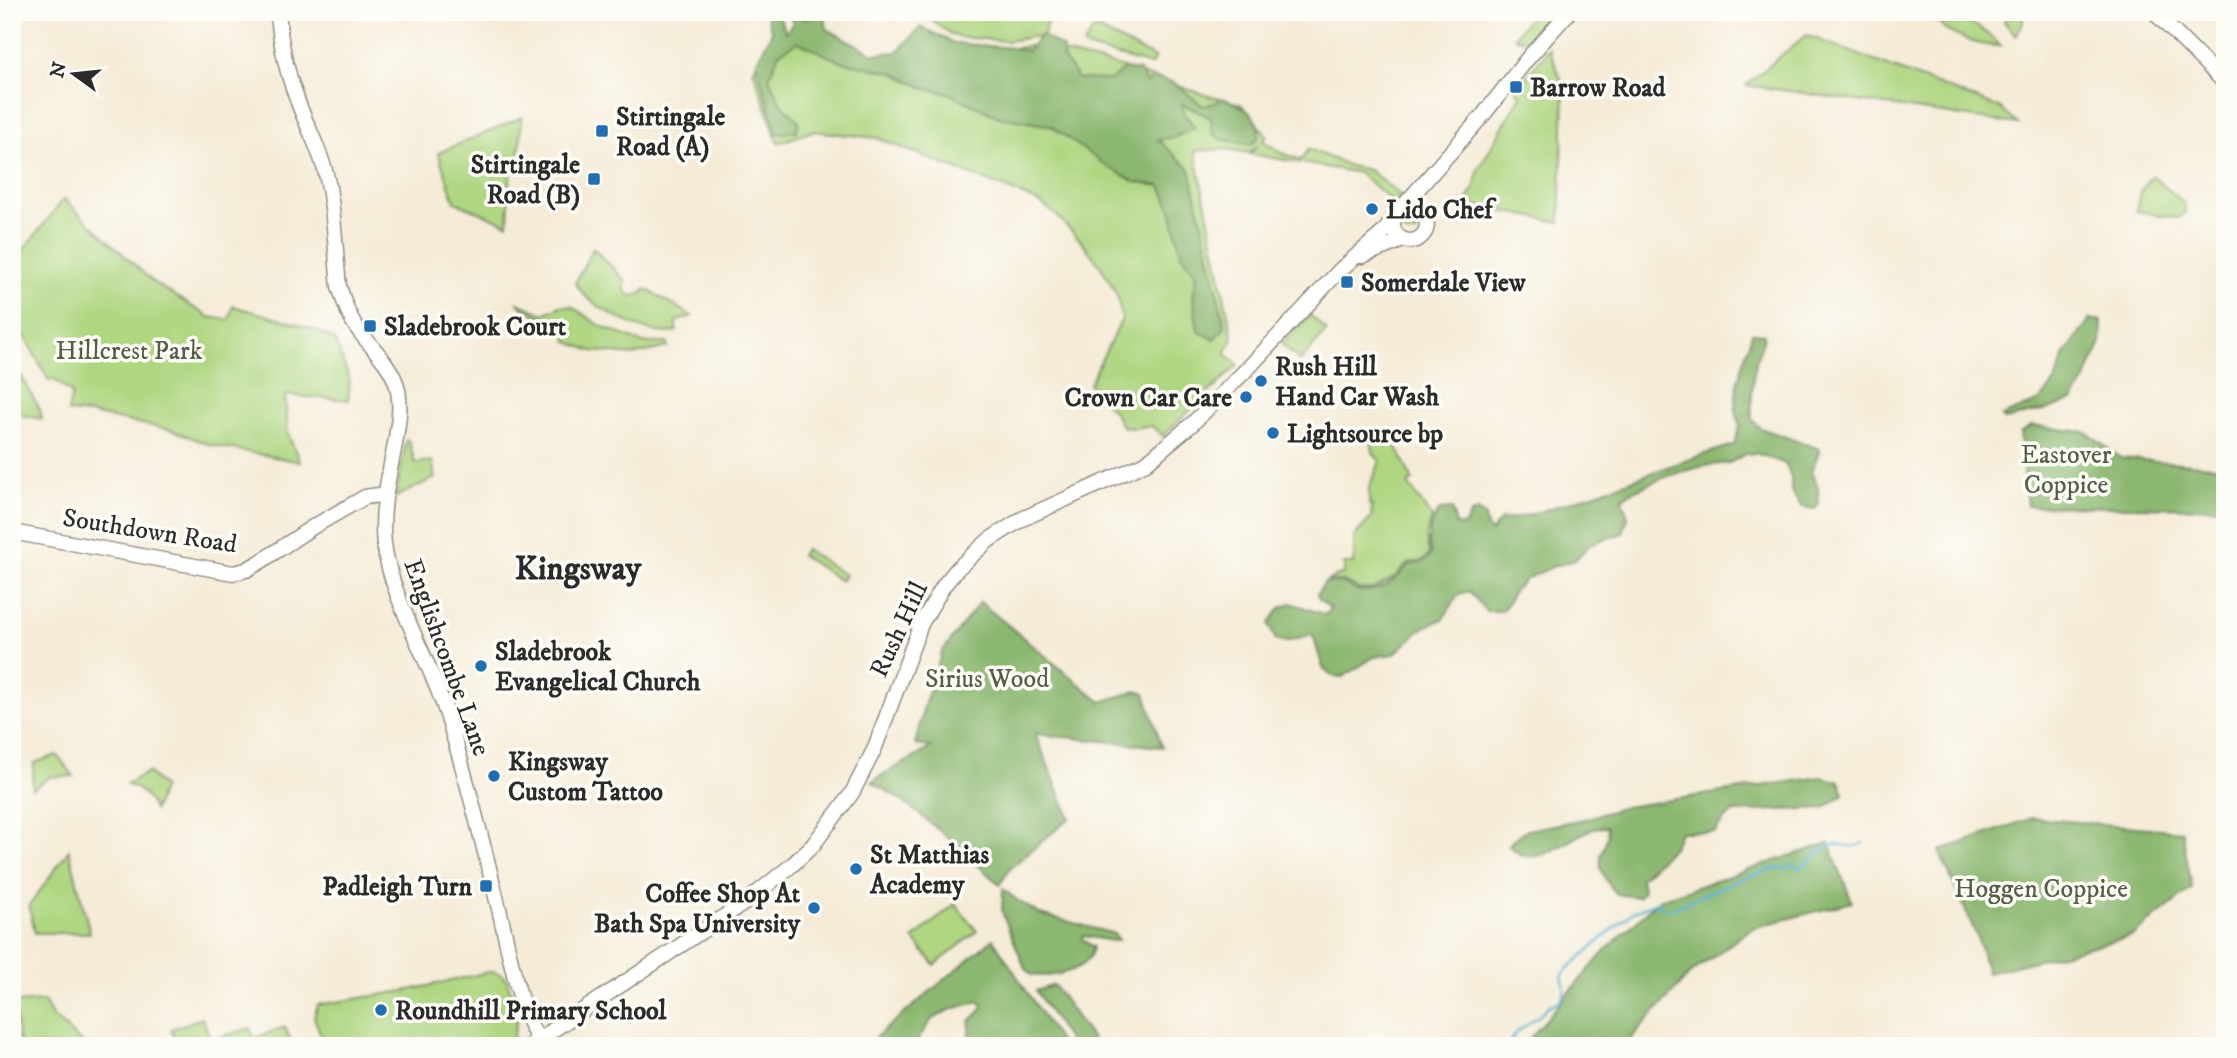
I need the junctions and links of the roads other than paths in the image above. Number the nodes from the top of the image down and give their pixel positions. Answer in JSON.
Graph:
{"nodes":[{"id":1,"x":278,"y":12,"type":"edge"},
{"id":2,"x":1569,"y":12,"type":"edge"},
{"id":3,"x":2154,"y":12,"type":"edge"},
{"id":4,"x":2225,"y":83,"type":"edge"},
{"id":5,"x":1436,"y":170,"type":"junction"},
{"id":6,"x":1417,"y":208,"type":"junction"},
{"id":7,"x":1396,"y":215,"type":"junction"},
{"id":8,"x":1403,"y":240,"type":"junction"},
{"id":9,"x":1340,"y":270,"type":"junction"},
{"id":10,"x":386,"y":494,"type":"junction"},
{"id":11,"x":12,"y":532,"type":"edge"},
{"id":12,"x":533,"y":1043,"type":"edge"}],
"edges":[{"from":1,"to":10,"type":"street","name":"Englishcombe Lane"},
{"from":2,"to":5,"type":"street"},
{"from":3,"to":4,"type":"street"},
{"from":5,"to":6,"type":"street"},
{"from":5,"to":7,"type":"street","name":"Rush Hill"},
{"from":6,"to":7,"type":"street"},
{"from":6,"to":8,"type":"street"},
{"from":7,"to":8,"type":"street"},
{"from":7,"to":9,"type":"street","name":"Rush Hill"},
{"from":8,"to":9,"type":"street","name":"Rush Hill"},
{"from":9,"to":12,"type":"street","name":"Rush Hill"},
{"from":10,"to":11,"type":"street","name":"Southdown Road"},
{"from":10,"to":12,"type":"street","name":"Englishcombe Lane"}]}
